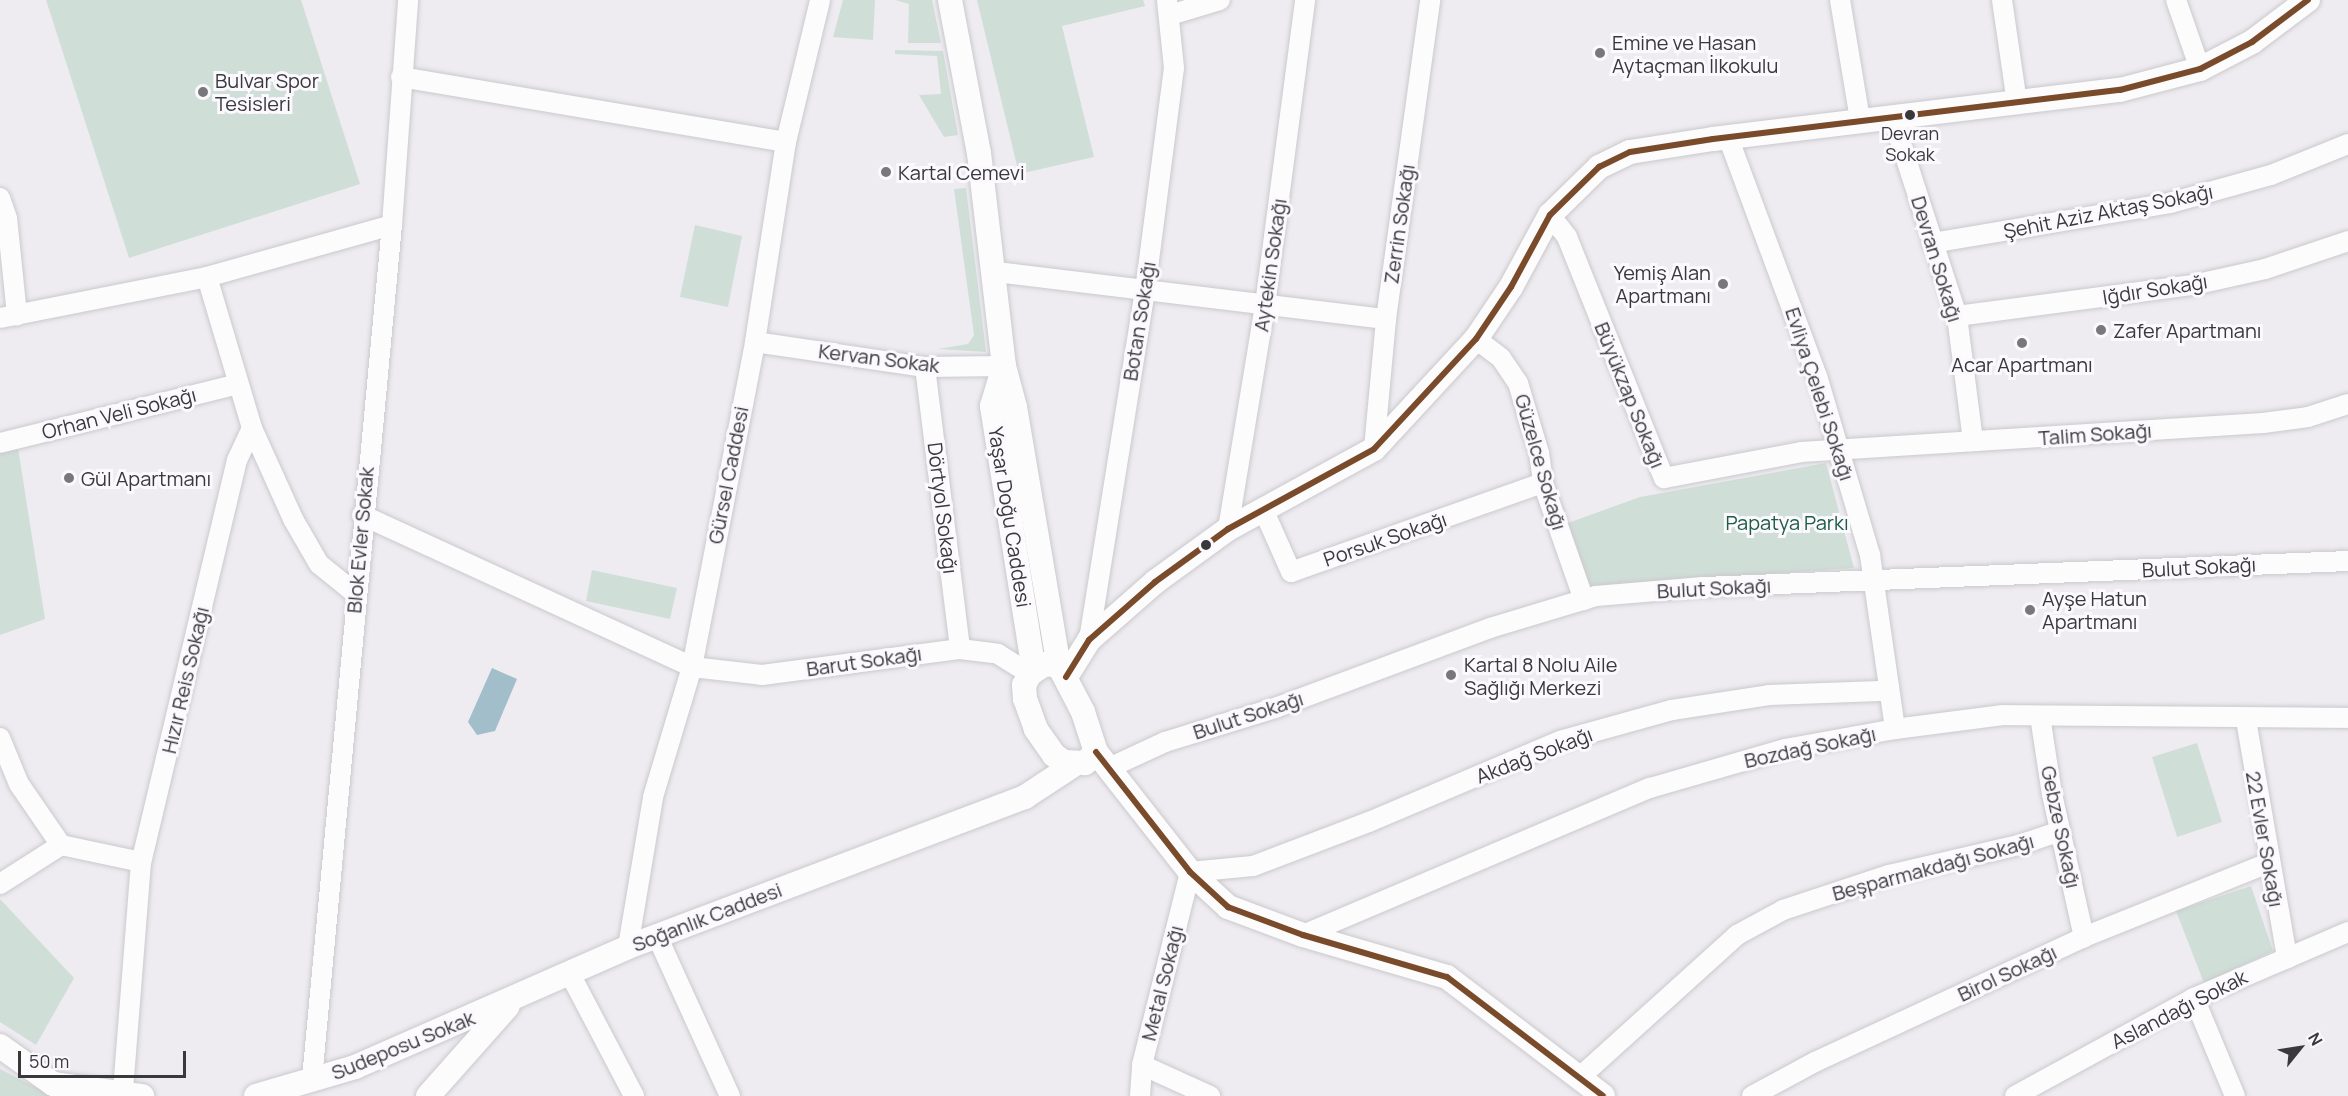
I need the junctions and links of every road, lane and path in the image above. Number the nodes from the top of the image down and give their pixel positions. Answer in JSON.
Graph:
{"nodes":[{"id":1,"x":408,"y":0,"type":"edge"},
{"id":2,"x":820,"y":0,"type":"edge"},
{"id":3,"x":950,"y":0,"type":"edge"},
{"id":4,"x":1220,"y":0,"type":"edge"},
{"id":5,"x":1305,"y":0,"type":"edge"},
{"id":6,"x":1430,"y":0,"type":"edge"},
{"id":7,"x":1840,"y":0,"type":"edge"},
{"id":8,"x":2002,"y":0,"type":"edge"},
{"id":9,"x":2175,"y":0,"type":"edge"},
{"id":10,"x":2308,"y":0,"type":"edge"},
{"id":11,"x":1169,"y":8,"type":"edge"},
{"id":12,"x":2199,"y":69,"type":"junction"},
{"id":13,"x":401,"y":77,"type":"junction"},
{"id":14,"x":2016,"y":103,"type":"junction"},
{"id":15,"x":1892,"y":116,"type":"junction"},
{"id":16,"x":1860,"y":119,"type":"junction"},
{"id":17,"x":1728,"y":137,"type":"junction"},
{"id":18,"x":786,"y":142,"type":"junction"},
{"id":19,"x":2348,"y":144,"type":"edge"},
{"id":20,"x":0,"y":198,"type":"edge"},
{"id":21,"x":1550,"y":215,"type":"junction"},
{"id":22,"x":392,"y":225,"type":"junction"},
{"id":23,"x":2348,"y":241,"type":"edge"},
{"id":24,"x":1932,"y":243,"type":"junction"},
{"id":25,"x":996,"y":272,"type":"junction"},
{"id":26,"x":207,"y":277,"type":"junction"},
{"id":27,"x":1145,"y":291,"type":"junction"},
{"id":28,"x":1265,"y":305,"type":"junction"},
{"id":29,"x":6,"y":313,"type":"edge"},
{"id":30,"x":1957,"y":316,"type":"junction"},
{"id":31,"x":1386,"y":319,"type":"junction"},
{"id":32,"x":1476,"y":339,"type":"junction"},
{"id":33,"x":755,"y":342,"type":"junction"},
{"id":34,"x":1004,"y":366,"type":"junction"},
{"id":35,"x":925,"y":367,"type":"junction"},
{"id":36,"x":238,"y":384,"type":"junction"},
{"id":37,"x":2348,"y":404,"type":"edge"},
{"id":38,"x":252,"y":428,"type":"junction"},
{"id":39,"x":1973,"y":441,"type":"junction"},
{"id":40,"x":0,"y":443,"type":"edge"},
{"id":41,"x":1374,"y":449,"type":"junction"},
{"id":42,"x":1841,"y":449,"type":"junction"},
{"id":43,"x":1543,"y":483,"type":"junction"},
{"id":44,"x":1263,"y":510,"type":"junction"},
{"id":45,"x":362,"y":515,"type":"junction"},
{"id":46,"x":1228,"y":529,"type":"junction"},
{"id":47,"x":2348,"y":561,"type":"edge"},
{"id":48,"x":1875,"y":581,"type":"junction"},
{"id":49,"x":355,"y":593,"type":"junction"},
{"id":50,"x":1584,"y":600,"type":"junction"},
{"id":51,"x":1089,"y":640,"type":"junction"},
{"id":52,"x":960,"y":649,"type":"junction"},
{"id":53,"x":692,"y":667,"type":"junction"},
{"id":54,"x":1062,"y":671,"type":"junction"},
{"id":55,"x":1032,"y":672,"type":"junction"},
{"id":56,"x":1889,"y":687,"type":"junction"},
{"id":57,"x":2040,"y":716,"type":"junction"},
{"id":58,"x":2348,"y":718,"type":"edge"},
{"id":59,"x":2246,"y":720,"type":"junction"},
{"id":60,"x":1894,"y":729,"type":"junction"},
{"id":61,"x":0,"y":738,"type":"edge"},
{"id":62,"x":1065,"y":760,"type":"junction"},
{"id":63,"x":1102,"y":760,"type":"junction"},
{"id":64,"x":2061,"y":831,"type":"junction"},
{"id":65,"x":61,"y":845,"type":"junction"},
{"id":66,"x":141,"y":862,"type":"junction"},
{"id":67,"x":2268,"y":863,"type":"junction"},
{"id":68,"x":1190,"y":872,"type":"junction"},
{"id":69,"x":0,"y":884,"type":"edge"},
{"id":70,"x":2348,"y":932,"type":"edge"},
{"id":71,"x":1303,"y":935,"type":"junction"},
{"id":72,"x":657,"y":936,"type":"junction"},
{"id":73,"x":2084,"y":937,"type":"junction"},
{"id":74,"x":628,"y":947,"type":"junction"},
{"id":75,"x":2287,"y":958,"type":"junction"},
{"id":76,"x":570,"y":974,"type":"junction"},
{"id":77,"x":2194,"y":998,"type":"junction"},
{"id":78,"x":513,"y":1000,"type":"junction"},
{"id":79,"x":0,"y":1046,"type":"edge"},
{"id":80,"x":1142,"y":1065,"type":"junction"},
{"id":81,"x":1580,"y":1077,"type":"junction"},
{"id":82,"x":312,"y":1079,"type":"junction"},
{"id":83,"x":48,"y":1090,"type":"edge"},
{"id":84,"x":133,"y":1094,"type":"edge"},
{"id":85,"x":256,"y":1096,"type":"edge"},
{"id":86,"x":428,"y":1096,"type":"edge"},
{"id":87,"x":634,"y":1096,"type":"edge"},
{"id":88,"x":730,"y":1096,"type":"edge"},
{"id":89,"x":1140,"y":1096,"type":"edge"},
{"id":90,"x":1210,"y":1096,"type":"edge"},
{"id":91,"x":1603,"y":1096,"type":"edge"},
{"id":92,"x":1752,"y":1096,"type":"edge"},
{"id":93,"x":2015,"y":1096,"type":"edge"},
{"id":94,"x":2235,"y":1096,"type":"edge"}],
"edges":[{"from":1,"to":13,"type":"street","name":"Blok Evler Sokak"},
{"from":2,"to":18,"type":"street","name":"Gürsel Caddesi"},
{"from":3,"to":25,"type":"street","name":"Yaşar Doğu Caddesi"},
{"from":4,"to":11,"type":"street"},
{"from":5,"to":28,"type":"street","name":"Aytekin Sokağı"},
{"from":6,"to":31,"type":"street","name":"Zerrin Sokağı"},
{"from":7,"to":16,"type":"street"},
{"from":8,"to":14,"type":"street"},
{"from":9,"to":12,"type":"street"},
{"from":10,"to":12,"type":"street"},
{"from":11,"to":27,"type":"street","name":"Botan Sokağı"},
{"from":12,"to":14,"type":"street"},
{"from":13,"to":18,"type":"street"},
{"from":13,"to":22,"type":"street","name":"Blok Evler Sokak"},
{"from":14,"to":15,"type":"street"},
{"from":15,"to":16,"type":"street"},
{"from":15,"to":24,"type":"street","name":"Devran Sokağı"},
{"from":16,"to":17,"type":"street"},
{"from":17,"to":21,"type":"street"},
{"from":17,"to":42,"type":"street","name":"Evliya Çelebi Sokağı"},
{"from":18,"to":33,"type":"street","name":"Gürsel Caddesi"},
{"from":19,"to":24,"type":"street","name":"Şehit Aziz Aktaş Sokağı"},
{"from":20,"to":29,"type":"street"},
{"from":21,"to":32,"type":"street"},
{"from":21,"to":42,"type":"street","name":"Büyükzap Sokağı"},
{"from":22,"to":26,"type":"street"},
{"from":22,"to":45,"type":"street","name":"Blok Evler Sokak"},
{"from":23,"to":30,"type":"street","name":"Iğdır Sokağı"},
{"from":24,"to":30,"type":"street","name":"Devran Sokağı"},
{"from":25,"to":27,"type":"street"},
{"from":25,"to":34,"type":"street","name":"Yaşar Doğu Caddesi"},
{"from":26,"to":29,"type":"street"},
{"from":26,"to":36,"type":"street"},
{"from":27,"to":28,"type":"street"},
{"from":27,"to":51,"type":"street","name":"Botan Sokağı"},
{"from":28,"to":31,"type":"street"},
{"from":28,"to":46,"type":"street","name":"Aytekin Sokağı"},
{"from":30,"to":39,"type":"street","name":"Devran Sokağı"},
{"from":31,"to":41,"type":"street","name":"Zerrin Sokağı"},
{"from":32,"to":41,"type":"street"},
{"from":32,"to":43,"type":"street","name":"Güzelce Sokağı"},
{"from":33,"to":35,"type":"street","name":"Kervan Sokak"},
{"from":33,"to":53,"type":"street","name":"Gürsel Caddesi"},
{"from":34,"to":35,"type":"street","name":"Kervan Sokak"},
{"from":34,"to":54,"type":"street","name":"Yaşar Doğu Caddesi"},
{"from":34,"to":55,"type":"street","name":"Yaşar Doğu Caddesi"},
{"from":35,"to":52,"type":"street","name":"Dörtyol Sokağı"},
{"from":36,"to":38,"type":"street"},
{"from":36,"to":40,"type":"street","name":"Orhan Veli Sokağı"},
{"from":37,"to":39,"type":"street","name":"Talim Sokağı"},
{"from":38,"to":49,"type":"street"},
{"from":38,"to":66,"type":"street","name":"Hızır Reis Sokağı"},
{"from":39,"to":42,"type":"street","name":"Talim Sokağı"},
{"from":41,"to":44,"type":"street"},
{"from":42,"to":48,"type":"street","name":"Evliya Çelebi Sokağı"},
{"from":43,"to":44,"type":"street","name":"Porsuk Sokağı"},
{"from":43,"to":50,"type":"street","name":"Güzelce Sokağı"},
{"from":44,"to":46,"type":"street"},
{"from":45,"to":49,"type":"street","name":"Blok Evler Sokak"},
{"from":45,"to":53,"type":"street","name":"Barut Sokağı"},
{"from":46,"to":51,"type":"street"},
{"from":47,"to":48,"type":"street","name":"Bulut Sokağı"},
{"from":48,"to":50,"type":"street","name":"Bulut Sokağı"},
{"from":48,"to":56,"type":"street","name":"Evliya Çelebi Sokağı"},
{"from":49,"to":82,"type":"street","name":"Blok Evler Sokak"},
{"from":50,"to":63,"type":"street","name":"Bulut Sokağı"},
{"from":51,"to":54,"type":"street"},
{"from":52,"to":53,"type":"street","name":"Barut Sokağı"},
{"from":52,"to":55,"type":"street","name":"Barut Sokağı"},
{"from":53,"to":74,"type":"street","name":"Gürsel Caddesi"},
{"from":54,"to":55,"type":"street"},
{"from":54,"to":63,"type":"street","name":"Yaşar Doğu Caddesi"},
{"from":55,"to":62,"type":"street","name":"Yaşar Doğu Caddesi"},
{"from":56,"to":60,"type":"street","name":"Evliya Çelebi Sokağı"},
{"from":56,"to":68,"type":"street","name":"Akdağ Sokağı"},
{"from":57,"to":59,"type":"street","name":"Bozdağ Sokağı"},
{"from":57,"to":60,"type":"street","name":"Bozdağ Sokağı"},
{"from":57,"to":64,"type":"street","name":"Gebze Sokağı"},
{"from":58,"to":59,"type":"street","name":"Bozdağ Sokağı"},
{"from":59,"to":67,"type":"street","name":"22 Evler Sokağı"},
{"from":60,"to":71,"type":"street","name":"Bozdağ Sokağı"},
{"from":61,"to":65,"type":"street"},
{"from":62,"to":63,"type":"street","name":"Soğanlık Caddesi"},
{"from":62,"to":72,"type":"street","name":"Soğanlık Caddesi"},
{"from":63,"to":68,"type":"street","name":"Yaşar Doğu Caddesi"},
{"from":64,"to":73,"type":"street","name":"Gebze Sokağı"},
{"from":64,"to":81,"type":"street","name":"Beşparmakdağı Sokağı"},
{"from":65,"to":66,"type":"street"},
{"from":65,"to":69,"type":"street"},
{"from":66,"to":84,"type":"street","name":"Hızır Reis Sokağı"},
{"from":67,"to":73,"type":"street","name":"Birol Sokağı"},
{"from":67,"to":75,"type":"street","name":"22 Evler Sokağı"},
{"from":68,"to":71,"type":"street","name":"Yaşar Doğu Caddesi"},
{"from":68,"to":80,"type":"street","name":"Metal Sokağı"},
{"from":70,"to":75,"type":"street","name":"Aslandağı Sokak"},
{"from":71,"to":81,"type":"street","name":"Yaşar Doğu Caddesi"},
{"from":72,"to":74,"type":"street","name":"Soğanlık Caddesi"},
{"from":72,"to":88,"type":"street"},
{"from":73,"to":92,"type":"street","name":"Birol Sokağı"},
{"from":74,"to":76,"type":"street","name":"Soğanlık Caddesi"},
{"from":75,"to":77,"type":"street","name":"Aslandağı Sokak"},
{"from":76,"to":78,"type":"street","name":"Soğanlık Caddesi"},
{"from":76,"to":87,"type":"street"},
{"from":77,"to":93,"type":"street","name":"Aslandağı Sokak"},
{"from":77,"to":94,"type":"street"},
{"from":78,"to":82,"type":"street","name":"Sudeposu Sokak"},
{"from":78,"to":86,"type":"street","name":"Soğanlık Caddesi"},
{"from":79,"to":83,"type":"street"},
{"from":80,"to":89,"type":"street","name":"Metal Sokağı"},
{"from":80,"to":90,"type":"street"},
{"from":81,"to":91,"type":"street","name":"Yaşar Doğu Caddesi"},
{"from":82,"to":85,"type":"street","name":"Sudeposu Sokak"},
{"from":83,"to":84,"type":"street"}]}
